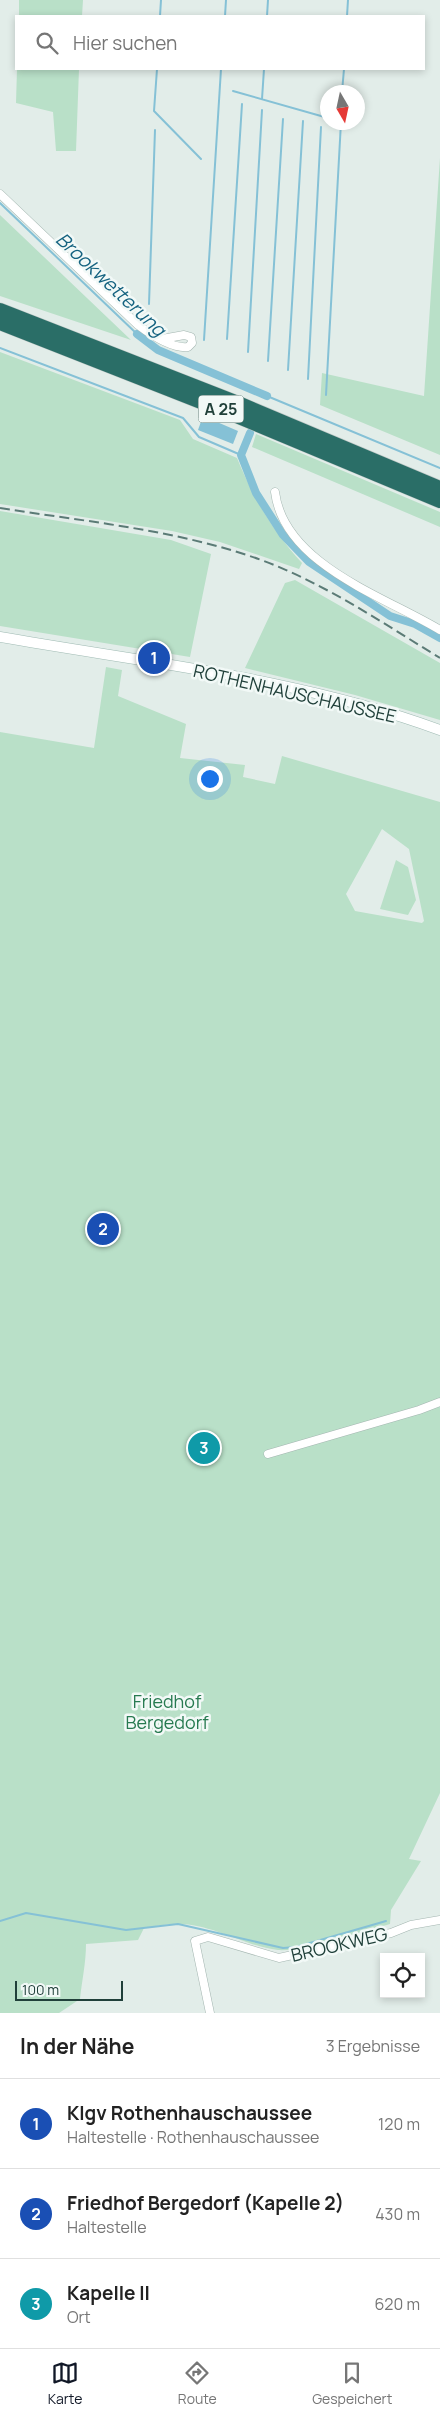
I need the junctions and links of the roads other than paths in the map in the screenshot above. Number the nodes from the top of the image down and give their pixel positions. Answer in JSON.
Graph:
{"nodes":[{"id":1,"x":0,"y":194,"type":"edge"},
{"id":2,"x":0,"y":310,"type":"edge"},
{"id":3,"x":0,"y":323,"type":"edge"},
{"id":4,"x":162,"y":339,"type":"dead end"},
{"id":5,"x":440,"y":488,"type":"edge"},
{"id":6,"x":275,"y":492,"type":"dead end"},
{"id":7,"x":440,"y":501,"type":"edge"},
{"id":8,"x":440,"y":630,"type":"edge"},
{"id":9,"x":0,"y":637,"type":"edge"},
{"id":10,"x":440,"y":730,"type":"edge"},
{"id":11,"x":440,"y":1402,"type":"edge"},
{"id":12,"x":268,"y":1454,"type":"dead end"},
{"id":13,"x":440,"y":1920,"type":"edge"},
{"id":14,"x":210,"y":2013,"type":"edge"}],
"edges":[{"from":1,"to":4,"type":"street"},
{"from":2,"to":5,"type":"highway","number":"A 25"},
{"from":3,"to":7,"type":"highway","number":"A 25"},
{"from":6,"to":8,"type":"street"},
{"from":9,"to":10,"type":"main road","name":"ROTHENHAUSCHAUSSEE"},
{"from":11,"to":12,"type":"street"},
{"from":13,"to":14,"type":"street","name":"BROOKWEG"}]}
